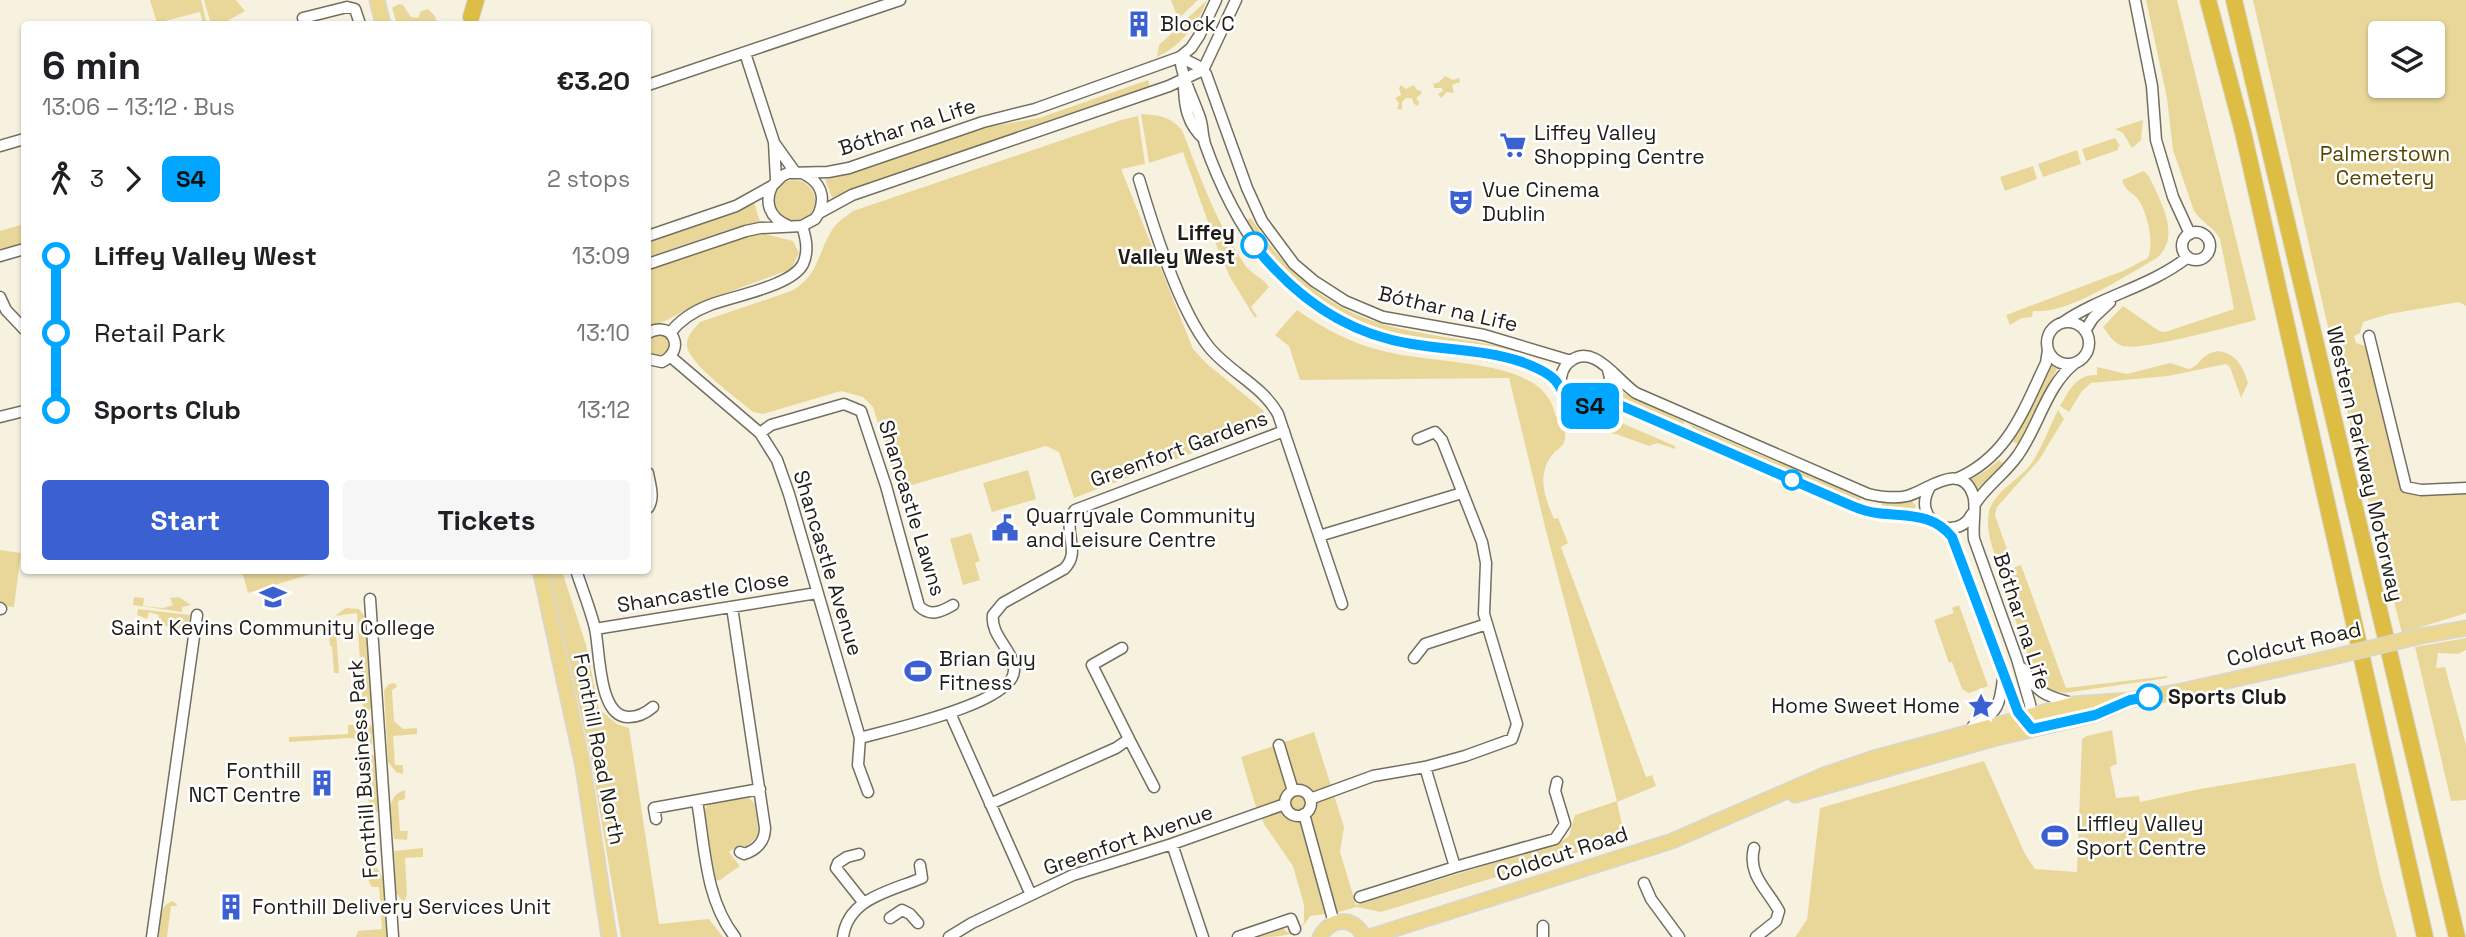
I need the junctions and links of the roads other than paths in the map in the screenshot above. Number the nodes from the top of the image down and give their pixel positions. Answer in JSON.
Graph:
{"nodes":[{"id":1,"x":377,"y":0,"type":"edge"},
{"id":2,"x":476,"y":0,"type":"edge"},
{"id":3,"x":900,"y":0,"type":"edge"},
{"id":4,"x":1216,"y":0,"type":"edge"},
{"id":5,"x":1236,"y":0,"type":"edge"},
{"id":6,"x":2135,"y":0,"type":"edge"},
{"id":7,"x":2205,"y":0,"type":"edge"},
{"id":8,"x":2234,"y":0,"type":"edge"},
{"id":9,"x":471,"y":14,"type":"edge"},
{"id":10,"x":303,"y":18,"type":"dead end"},
{"id":11,"x":359,"y":21,"type":"edge"},
{"id":12,"x":382,"y":21,"type":"edge"},
{"id":13,"x":745,"y":53,"type":"junction"},
{"id":14,"x":1180,"y":57,"type":"junction"},
{"id":15,"x":1203,"y":70,"type":"junction"},
{"id":16,"x":1184,"y":80,"type":"junction"},
{"id":17,"x":651,"y":84,"type":"edge"},
{"id":18,"x":21,"y":140,"type":"edge"},
{"id":19,"x":774,"y":142,"type":"junction"},
{"id":20,"x":0,"y":146,"type":"edge"},
{"id":21,"x":800,"y":173,"type":"junction"},
{"id":22,"x":1139,"y":179,"type":"dead end"},
{"id":23,"x":774,"y":183,"type":"junction"},
{"id":24,"x":819,"y":213,"type":"junction"},
{"id":25,"x":798,"y":227,"type":"junction"},
{"id":26,"x":2190,"y":234,"type":"junction"},
{"id":27,"x":651,"y":235,"type":"edge"},
{"id":28,"x":21,"y":250,"type":"edge"},
{"id":29,"x":0,"y":256,"type":"edge"},
{"id":30,"x":2188,"y":257,"type":"junction"},
{"id":31,"x":651,"y":263,"type":"edge"},
{"id":32,"x":0,"y":297,"type":"edge"},
{"id":33,"x":2115,"y":297,"type":"junction"},
{"id":34,"x":2062,"y":323,"type":"junction"},
{"id":35,"x":21,"y":325,"type":"edge"},
{"id":36,"x":651,"y":331,"type":"edge"},
{"id":37,"x":2085,"y":331,"type":"junction"},
{"id":38,"x":670,"y":333,"type":"junction"},
{"id":39,"x":2369,"y":336,"type":"dead end"},
{"id":40,"x":2048,"y":350,"type":"junction"},
{"id":41,"x":671,"y":357,"type":"junction"},
{"id":42,"x":651,"y":360,"type":"edge"},
{"id":43,"x":1571,"y":361,"type":"junction"},
{"id":44,"x":2075,"y":362,"type":"junction"},
{"id":45,"x":1608,"y":369,"type":"junction"},
{"id":46,"x":1562,"y":391,"type":"junction"},
{"id":47,"x":1598,"y":404,"type":"junction"},
{"id":48,"x":21,"y":412,"type":"edge"},
{"id":49,"x":0,"y":416,"type":"edge"},
{"id":50,"x":1284,"y":431,"type":"junction"},
{"id":51,"x":760,"y":433,"type":"junction"},
{"id":52,"x":1418,"y":439,"type":"dead end"},
{"id":53,"x":1956,"y":479,"type":"junction"},
{"id":54,"x":1930,"y":487,"type":"junction"},
{"id":55,"x":2466,"y":488,"type":"edge"},
{"id":56,"x":1462,"y":493,"type":"junction"},
{"id":57,"x":1974,"y":508,"type":"junction"},
{"id":58,"x":1936,"y":523,"type":"junction"},
{"id":59,"x":1319,"y":536,"type":"junction"},
{"id":60,"x":541,"y":574,"type":"edge"},
{"id":61,"x":577,"y":574,"type":"edge"},
{"id":62,"x":817,"y":593,"type":"junction"},
{"id":63,"x":370,"y":599,"type":"dead end"},
{"id":64,"x":1342,"y":604,"type":"dead end"},
{"id":65,"x":953,"y":605,"type":"dead end"},
{"id":66,"x":732,"y":607,"type":"junction"},
{"id":67,"x":197,"y":615,"type":"dead end"},
{"id":68,"x":1487,"y":625,"type":"junction"},
{"id":69,"x":2466,"y":628,"type":"edge"},
{"id":70,"x":595,"y":629,"type":"junction"},
{"id":71,"x":1122,"y":648,"type":"dead end"},
{"id":72,"x":1414,"y":658,"type":"dead end"},
{"id":73,"x":2017,"y":659,"type":"junction"},
{"id":74,"x":2004,"y":676,"type":"junction"},
{"id":75,"x":2130,"y":700,"type":"junction"},
{"id":76,"x":2074,"y":704,"type":"junction"},
{"id":77,"x":653,"y":707,"type":"dead end"},
{"id":78,"x":950,"y":713,"type":"junction"},
{"id":79,"x":2028,"y":720,"type":"junction"},
{"id":80,"x":1962,"y":732,"type":"junction"},
{"id":81,"x":860,"y":738,"type":"junction"},
{"id":82,"x":1129,"y":739,"type":"junction"},
{"id":83,"x":1279,"y":745,"type":"dead end"},
{"id":84,"x":1424,"y":767,"type":"junction"},
{"id":85,"x":1557,"y":782,"type":"dead end"},
{"id":86,"x":1154,"y":787,"type":"dead end"},
{"id":87,"x":760,"y":789,"type":"junction"},
{"id":88,"x":1293,"y":791,"type":"junction"},
{"id":89,"x":868,"y":792,"type":"dead end"},
{"id":90,"x":1310,"y":799,"type":"junction"},
{"id":91,"x":697,"y":801,"type":"junction"},
{"id":92,"x":1765,"y":802,"type":"junction"},
{"id":93,"x":990,"y":804,"type":"junction"},
{"id":94,"x":1285,"y":804,"type":"junction"},
{"id":95,"x":1304,"y":814,"type":"junction"},
{"id":96,"x":656,"y":819,"type":"dead end"},
{"id":97,"x":1172,"y":844,"type":"junction"},
{"id":98,"x":1754,"y":848,"type":"dead end"},
{"id":99,"x":740,"y":852,"type":"dead end"},
{"id":100,"x":859,"y":854,"type":"dead end"},
{"id":101,"x":920,"y":865,"type":"dead end"},
{"id":102,"x":1455,"y":867,"type":"junction"},
{"id":103,"x":1644,"y":883,"type":"dead end"},
{"id":104,"x":897,"y":888,"type":"junction"},
{"id":105,"x":1031,"y":895,"type":"junction"},
{"id":106,"x":1360,"y":897,"type":"dead end"},
{"id":107,"x":863,"y":902,"type":"junction"},
{"id":108,"x":902,"y":910,"type":"junction"},
{"id":109,"x":890,"y":918,"type":"dead end"},
{"id":110,"x":918,"y":923,"type":"dead end"},
{"id":111,"x":1334,"y":923,"type":"junction"},
{"id":112,"x":1295,"y":929,"type":"dead end"},
{"id":113,"x":152,"y":937,"type":"edge"},
{"id":114,"x":393,"y":937,"type":"edge"},
{"id":115,"x":609,"y":937,"type":"edge"},
{"id":116,"x":736,"y":937,"type":"edge"},
{"id":117,"x":843,"y":937,"type":"edge"},
{"id":118,"x":949,"y":937,"type":"edge"},
{"id":119,"x":1203,"y":937,"type":"edge"},
{"id":120,"x":1238,"y":937,"type":"edge"},
{"id":121,"x":1320,"y":937,"type":"edge"},
{"id":122,"x":1366,"y":937,"type":"edge"},
{"id":123,"x":1679,"y":937,"type":"edge"},
{"id":124,"x":1756,"y":937,"type":"edge"},
{"id":125,"x":2424,"y":937,"type":"edge"},
{"id":126,"x":2457,"y":937,"type":"edge"}],
"edges":[{"from":1,"to":12,"type":"main road"},
{"from":2,"to":9,"type":"highway"},
{"from":3,"to":13,"type":"street"},
{"from":4,"to":14,"type":"street"},
{"from":5,"to":15,"type":"street"},
{"from":6,"to":26,"type":"street"},
{"from":7,"to":125,"type":"highway"},
{"from":8,"to":126,"type":"highway","name":"Western Parkway Motorway"},
{"from":10,"to":11,"type":"street"},
{"from":13,"to":17,"type":"street"},
{"from":13,"to":19,"type":"street"},
{"from":14,"to":15,"type":"street"},
{"from":14,"to":16,"type":"street","name":"Bóthar na Life"},
{"from":14,"to":21,"type":"street","name":"Bóthar na Life"},
{"from":15,"to":16,"type":"street"},
{"from":15,"to":43,"type":"street","name":"Bóthar na Life"},
{"from":16,"to":24,"type":"street"},
{"from":16,"to":46,"type":"street","name":"Bóthar na Life"},
{"from":18,"to":20,"type":"street"},
{"from":19,"to":21,"type":"street"},
{"from":19,"to":23,"type":"street"},
{"from":21,"to":23,"type":"street","name":"Bóthar na Life"},
{"from":21,"to":24,"type":"street"},
{"from":22,"to":50,"type":"street"},
{"from":23,"to":25,"type":"street"},
{"from":23,"to":27,"type":"street","name":"Bóthar na Life"},
{"from":24,"to":25,"type":"street"},
{"from":25,"to":31,"type":"street"},
{"from":25,"to":38,"type":"street"},
{"from":26,"to":30,"type":"street"},
{"from":26,"to":30,"type":"street"},
{"from":28,"to":29,"type":"street"},
{"from":30,"to":33,"type":"street"},
{"from":32,"to":35,"type":"street"},
{"from":33,"to":34,"type":"street"},
{"from":33,"to":37,"type":"street"},
{"from":34,"to":37,"type":"street"},
{"from":34,"to":40,"type":"street"},
{"from":36,"to":38,"type":"street"},
{"from":37,"to":44,"type":"street"},
{"from":38,"to":41,"type":"street"},
{"from":39,"to":55,"type":"street"},
{"from":40,"to":44,"type":"street"},
{"from":40,"to":53,"type":"street","name":"Bóthar na Life"},
{"from":41,"to":42,"type":"street"},
{"from":41,"to":51,"type":"street","name":"Shancastle Avenue"},
{"from":43,"to":45,"type":"street","name":"Bóthar na Life"},
{"from":43,"to":46,"type":"street"},
{"from":44,"to":57,"type":"street"},
{"from":45,"to":47,"type":"street"},
{"from":45,"to":54,"type":"street","name":"Bóthar na Life"},
{"from":46,"to":47,"type":"street","name":"Bóthar na Life"},
{"from":47,"to":58,"type":"street","name":"Bóthar na Life"},
{"from":48,"to":49,"type":"street"},
{"from":50,"to":59,"type":"street"},
{"from":50,"to":78,"type":"street","name":"Greenfort Gardens"},
{"from":51,"to":62,"type":"street","name":"Shancastle Avenue"},
{"from":51,"to":65,"type":"street","name":"Shancastle Lawns"},
{"from":52,"to":56,"type":"street"},
{"from":53,"to":54,"type":"street","name":"Bóthar na Life"},
{"from":53,"to":57,"type":"street"},
{"from":54,"to":58,"type":"street"},
{"from":56,"to":59,"type":"street"},
{"from":56,"to":68,"type":"street"},
{"from":57,"to":58,"type":"street"},
{"from":57,"to":73,"type":"street","name":"Bóthar na Life"},
{"from":58,"to":74,"type":"street","name":"Bóthar na Life"},
{"from":59,"to":64,"type":"street"},
{"from":60,"to":115,"type":"main road","name":"Fonthill Road North"},
{"from":61,"to":70,"type":"street"},
{"from":62,"to":66,"type":"street","name":"Shancastle Close"},
{"from":62,"to":81,"type":"street","name":"Shancastle Avenue"},
{"from":63,"to":114,"type":"street","name":"Fonthill Business Park"},
{"from":66,"to":70,"type":"street","name":"Shancastle Close"},
{"from":66,"to":87,"type":"street"},
{"from":67,"to":113,"type":"street"},
{"from":68,"to":72,"type":"street"},
{"from":68,"to":84,"type":"street"},
{"from":69,"to":75,"type":"main road","name":"Coldcut Road","bridge":true},
{"from":70,"to":77,"type":"street"},
{"from":71,"to":82,"type":"street"},
{"from":73,"to":76,"type":"street"},
{"from":73,"to":79,"type":"street","name":"Bóthar na Life"},
{"from":74,"to":79,"type":"street","name":"Bóthar na Life"},
{"from":74,"to":80,"type":"street"},
{"from":75,"to":76,"type":"main road","name":"Coldcut Road"},
{"from":75,"to":79,"type":"main road","name":"Coldcut Road"},
{"from":76,"to":79,"type":"main road","name":"Coldcut Road"},
{"from":78,"to":81,"type":"street"},
{"from":78,"to":93,"type":"street"},
{"from":79,"to":80,"type":"main road","name":"Coldcut Road"},
{"from":79,"to":92,"type":"main road","name":"Coldcut Road"},
{"from":80,"to":92,"type":"main road","name":"Coldcut Road"},
{"from":81,"to":89,"type":"street","name":"Shancastle Avenue"},
{"from":82,"to":86,"type":"street"},
{"from":82,"to":93,"type":"street"},
{"from":83,"to":88,"type":"street"},
{"from":84,"to":90,"type":"street"},
{"from":84,"to":102,"type":"street"},
{"from":85,"to":102,"type":"street"},
{"from":87,"to":91,"type":"street"},
{"from":87,"to":99,"type":"street"},
{"from":88,"to":90,"type":"street"},
{"from":88,"to":94,"type":"street"},
{"from":90,"to":95,"type":"street"},
{"from":91,"to":96,"type":"street"},
{"from":91,"to":116,"type":"street"},
{"from":92,"to":122,"type":"main road","name":"Coldcut Road"},
{"from":93,"to":105,"type":"street"},
{"from":94,"to":95,"type":"street"},
{"from":94,"to":97,"type":"street","name":"Greenfort Avenue"},
{"from":95,"to":111,"type":"street"},
{"from":97,"to":105,"type":"street","name":"Greenfort Avenue"},
{"from":97,"to":119,"type":"street"},
{"from":98,"to":124,"type":"street"},
{"from":100,"to":107,"type":"street"},
{"from":101,"to":104,"type":"street"},
{"from":102,"to":106,"type":"street"},
{"from":103,"to":123,"type":"street"},
{"from":104,"to":107,"type":"street"},
{"from":104,"to":108,"type":"street"},
{"from":105,"to":118,"type":"street","name":"Greenfort Avenue"},
{"from":107,"to":117,"type":"street"},
{"from":108,"to":109,"type":"street"},
{"from":108,"to":110,"type":"street"},
{"from":111,"to":121,"type":"main road"},
{"from":111,"to":122,"type":"main road","name":"Coldcut Road"},
{"from":112,"to":120,"type":"street"}]}
